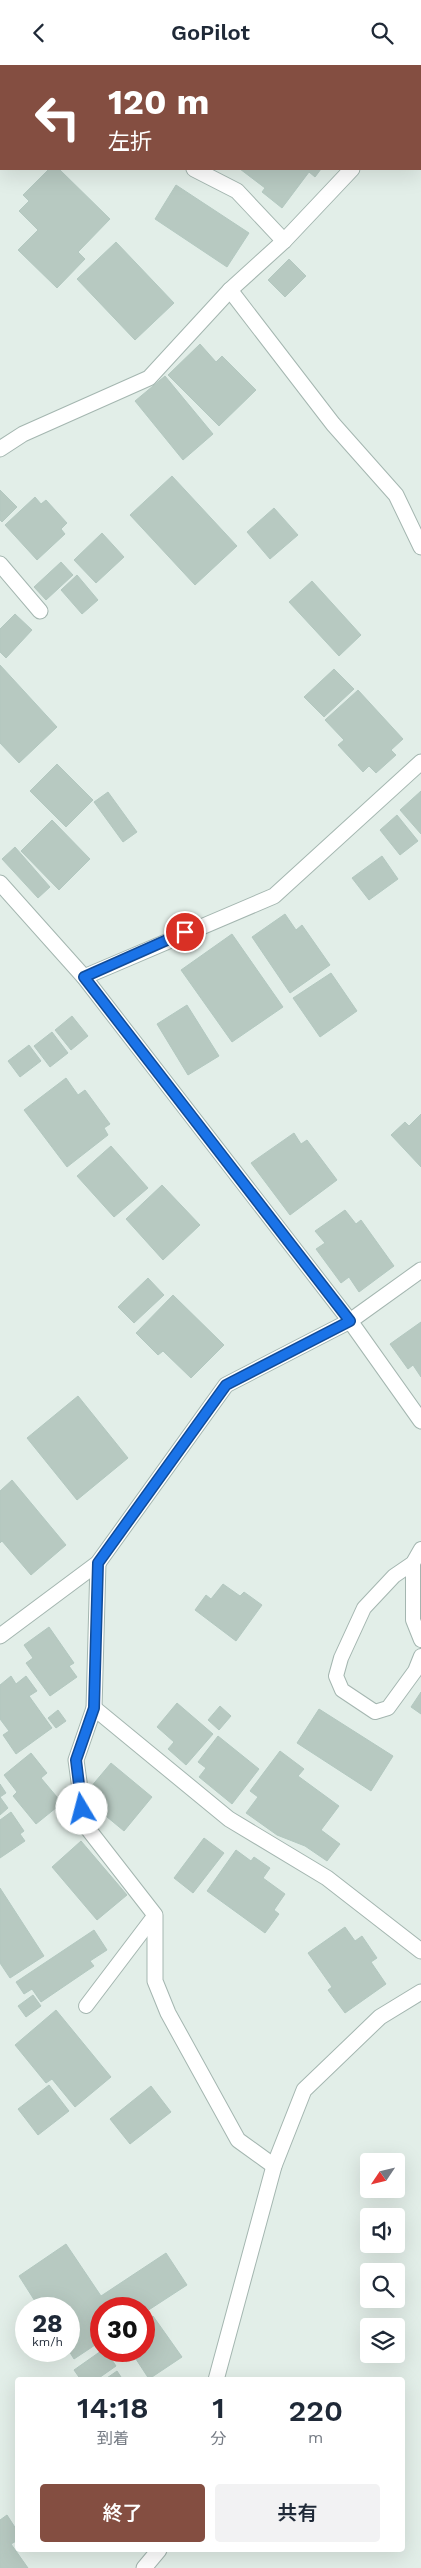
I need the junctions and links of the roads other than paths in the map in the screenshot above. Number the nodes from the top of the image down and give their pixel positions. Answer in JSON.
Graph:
{"nodes":[{"id":1,"x":196,"y":170,"type":"edge"},
{"id":2,"x":351,"y":170,"type":"edge"},
{"id":3,"x":284,"y":241,"type":"junction"},
{"id":4,"x":230,"y":290,"type":"junction"},
{"id":5,"x":0,"y":449,"type":"edge"},
{"id":6,"x":421,"y":547,"type":"edge"},
{"id":7,"x":0,"y":564,"type":"edge"},
{"id":8,"x":40,"y":611,"type":"dead end"},
{"id":9,"x":421,"y":762,"type":"edge"},
{"id":10,"x":0,"y":883,"type":"edge"},
{"id":11,"x":84,"y":977,"type":"junction"},
{"id":12,"x":421,"y":1270,"type":"edge"},
{"id":13,"x":350,"y":1321,"type":"junction"},
{"id":14,"x":421,"y":1421,"type":"edge"},
{"id":15,"x":421,"y":1549,"type":"edge"},
{"id":16,"x":98,"y":1563,"type":"junction"},
{"id":17,"x":413,"y":1563,"type":"junction"},
{"id":18,"x":0,"y":1636,"type":"edge"},
{"id":19,"x":421,"y":1640,"type":"edge"},
{"id":20,"x":421,"y":1656,"type":"edge"},
{"id":21,"x":94,"y":1708,"type":"junction"},
{"id":22,"x":155,"y":1915,"type":"junction"},
{"id":23,"x":421,"y":1951,"type":"edge"},
{"id":24,"x":421,"y":1992,"type":"edge"},
{"id":25,"x":86,"y":2005,"type":"dead end"},
{"id":26,"x":274,"y":2166,"type":"junction"},
{"id":27,"x":217,"y":2377,"type":"edge"},
{"id":28,"x":156,"y":2552,"type":"edge"},
{"id":29,"x":144,"y":2568,"type":"edge"}],
"edges":[{"from":1,"to":3,"type":"street"},
{"from":2,"to":3,"type":"street"},
{"from":3,"to":4,"type":"street"},
{"from":4,"to":5,"type":"street"},
{"from":4,"to":6,"type":"street"},
{"from":7,"to":8,"type":"street"},
{"from":9,"to":11,"type":"street"},
{"from":10,"to":11,"type":"street"},
{"from":11,"to":13,"type":"street"},
{"from":12,"to":13,"type":"street"},
{"from":13,"to":14,"type":"street"},
{"from":13,"to":16,"type":"street"},
{"from":15,"to":17,"type":"lane"},
{"from":16,"to":18,"type":"street"},
{"from":16,"to":21,"type":"street"},
{"from":17,"to":19,"type":"lane"},
{"from":17,"to":20,"type":"lane"},
{"from":21,"to":22,"type":"street"},
{"from":21,"to":23,"type":"street"},
{"from":22,"to":25,"type":"lane"},
{"from":22,"to":26,"type":"street"},
{"from":24,"to":26,"type":"street"},
{"from":26,"to":27,"type":"street"},
{"from":28,"to":29,"type":"street"}]}
